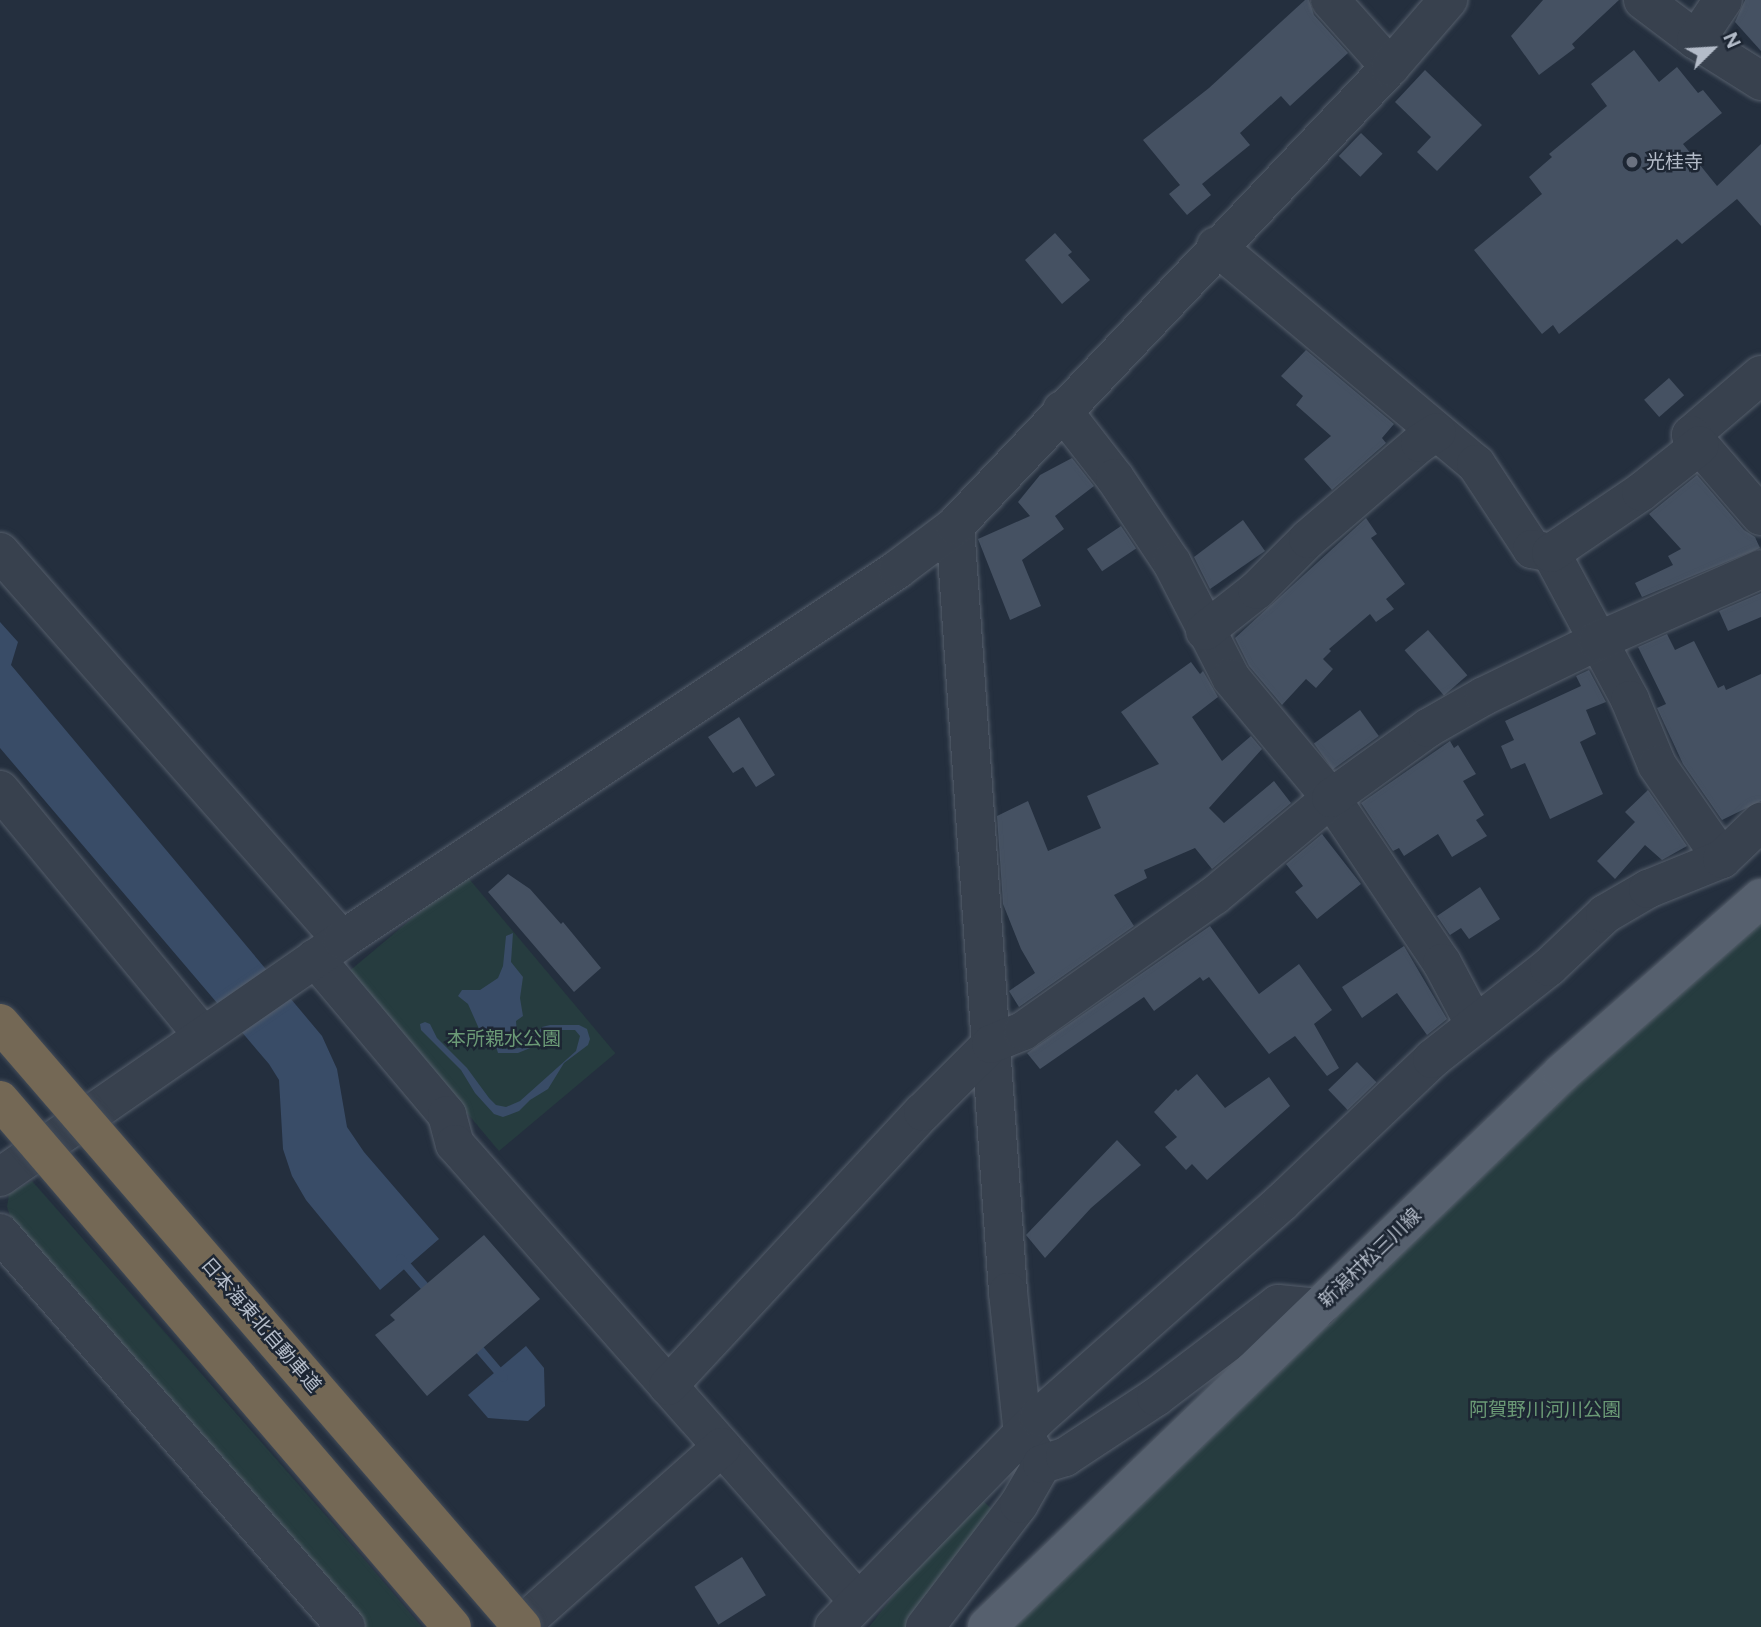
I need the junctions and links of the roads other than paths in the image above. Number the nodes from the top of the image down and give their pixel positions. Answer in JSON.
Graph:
{"nodes":[{"id":1,"x":1330,"y":0,"type":"edge"},
{"id":2,"x":1448,"y":0,"type":"edge"},
{"id":3,"x":1643,"y":0,"type":"edge"},
{"id":4,"x":1723,"y":0,"type":"edge"},
{"id":5,"x":1696,"y":40,"type":"junction"},
{"id":6,"x":1390,"y":67,"type":"junction"},
{"id":7,"x":1761,"y":81,"type":"edge"},
{"id":8,"x":1216,"y":246,"type":"junction"},
{"id":9,"x":1761,"y":375,"type":"edge"},
{"id":10,"x":1062,"y":410,"type":"junction"},
{"id":11,"x":1437,"y":432,"type":"junction"},
{"id":12,"x":1700,"y":445,"type":"junction"},
{"id":13,"x":1761,"y":516,"type":"edge"},
{"id":14,"x":955,"y":526,"type":"junction"},
{"id":15,"x":0,"y":552,"type":"edge"},
{"id":16,"x":1551,"y":553,"type":"junction"},
{"id":17,"x":1761,"y":569,"type":"edge"},
{"id":18,"x":1205,"y":631,"type":"junction"},
{"id":19,"x":1598,"y":641,"type":"junction"},
{"id":20,"x":0,"y":790,"type":"edge"},
{"id":21,"x":1331,"y":798,"type":"junction"},
{"id":22,"x":1761,"y":822,"type":"edge"},
{"id":23,"x":1722,"y":859,"type":"junction"},
{"id":24,"x":1761,"y":898,"type":"edge"},
{"id":25,"x":328,"y":949,"type":"junction"},
{"id":26,"x":0,"y":1023,"type":"edge"},
{"id":27,"x":1475,"y":1025,"type":"junction"},
{"id":28,"x":202,"y":1035,"type":"junction"},
{"id":29,"x":991,"y":1044,"type":"junction"},
{"id":30,"x":0,"y":1100,"type":"edge"},
{"id":31,"x":0,"y":1177,"type":"edge"},
{"id":32,"x":0,"y":1233,"type":"edge"},
{"id":33,"x":1319,"y":1307,"type":"junction"},
{"id":34,"x":668,"y":1386,"type":"junction"},
{"id":35,"x":722,"y":1447,"type":"junction"},
{"id":36,"x":1032,"y":1449,"type":"junction"},
{"id":37,"x":846,"y":1614,"type":"edge"},
{"id":38,"x":345,"y":1627,"type":"edge"},
{"id":39,"x":452,"y":1627,"type":"edge"},
{"id":40,"x":521,"y":1627,"type":"edge"},
{"id":41,"x":925,"y":1627,"type":"edge"},
{"id":42,"x":987,"y":1627,"type":"edge"}],
"edges":[{"from":1,"to":6,"type":"street"},
{"from":2,"to":6,"type":"street"},
{"from":3,"to":5,"type":"street"},
{"from":4,"to":5,"type":"street"},
{"from":5,"to":7,"type":"street"},
{"from":6,"to":8,"type":"street"},
{"from":8,"to":10,"type":"street"},
{"from":8,"to":11,"type":"street"},
{"from":9,"to":12,"type":"street"},
{"from":10,"to":14,"type":"street"},
{"from":10,"to":18,"type":"street"},
{"from":11,"to":16,"type":"street"},
{"from":11,"to":18,"type":"street"},
{"from":12,"to":13,"type":"street"},
{"from":12,"to":16,"type":"street"},
{"from":14,"to":25,"type":"street"},
{"from":14,"to":29,"type":"street"},
{"from":15,"to":25,"type":"street"},
{"from":16,"to":19,"type":"street"},
{"from":17,"to":19,"type":"street"},
{"from":18,"to":21,"type":"street"},
{"from":19,"to":21,"type":"street"},
{"from":19,"to":23,"type":"street"},
{"from":20,"to":28,"type":"street"},
{"from":21,"to":27,"type":"street"},
{"from":21,"to":29,"type":"street"},
{"from":22,"to":23,"type":"street"},
{"from":23,"to":27,"type":"street"},
{"from":24,"to":33,"type":"main road","name":"新潟村松三川線"},
{"from":25,"to":28,"type":"street"},
{"from":25,"to":34,"type":"street"},
{"from":26,"to":40,"type":"highway","name":"日本海東北自動車道","bridge":true},
{"from":27,"to":36,"type":"street"},
{"from":28,"to":31,"type":"street"},
{"from":29,"to":34,"type":"street"},
{"from":29,"to":36,"type":"street"},
{"from":30,"to":39,"type":"highway","bridge":true},
{"from":32,"to":38,"type":"street"},
{"from":33,"to":36,"type":"street"},
{"from":33,"to":42,"type":"main road","name":"新潟村松三川線"},
{"from":34,"to":35,"type":"street"},
{"from":35,"to":37,"type":"street"},
{"from":35,"to":40,"type":"street"},
{"from":36,"to":37,"type":"street"},
{"from":36,"to":41,"type":"street"}]}
